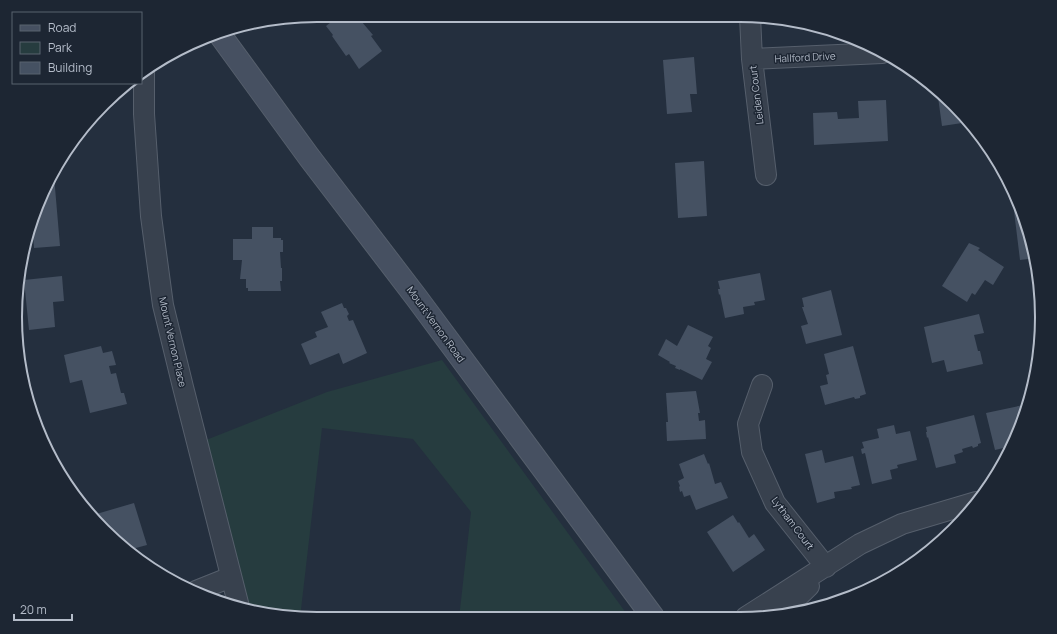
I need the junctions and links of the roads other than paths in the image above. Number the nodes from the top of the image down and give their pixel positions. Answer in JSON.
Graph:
{"nodes":[{"id":1,"x":750,"y":23,"type":"edge"},
{"id":2,"x":222,"y":38,"type":"edge"},
{"id":3,"x":873,"y":53,"type":"edge"},
{"id":4,"x":752,"y":59,"type":"junction"},
{"id":5,"x":144,"y":78,"type":"edge"},
{"id":6,"x":766,"y":175,"type":"dead end"},
{"id":7,"x":762,"y":385,"type":"dead end"},
{"id":8,"x":968,"y":504,"type":"edge"},
{"id":9,"x":826,"y":567,"type":"junction"},
{"id":10,"x":232,"y":577,"type":"junction"},
{"id":11,"x":202,"y":589,"type":"edge"},
{"id":12,"x":238,"y":601,"type":"edge"},
{"id":13,"x":787,"y":608,"type":"edge"},
{"id":14,"x":755,"y":611,"type":"edge"},
{"id":15,"x":649,"y":612,"type":"edge"}],
"edges":[{"from":1,"to":4,"type":"street","name":"Leiden Court"},
{"from":2,"to":15,"type":"main road","name":"Mount Vernon Road"},
{"from":3,"to":4,"type":"street","name":"Hallford Drive"},
{"from":4,"to":6,"type":"street","name":"Leiden Court"},
{"from":5,"to":10,"type":"street","name":"Mount Vernon Place"},
{"from":7,"to":9,"type":"street","name":"Lytham Court"},
{"from":8,"to":9,"type":"street"},
{"from":9,"to":13,"type":"street"},
{"from":9,"to":14,"type":"street"},
{"from":10,"to":11,"type":"street"},
{"from":10,"to":12,"type":"street","name":"Mount Vernon Place"}]}
